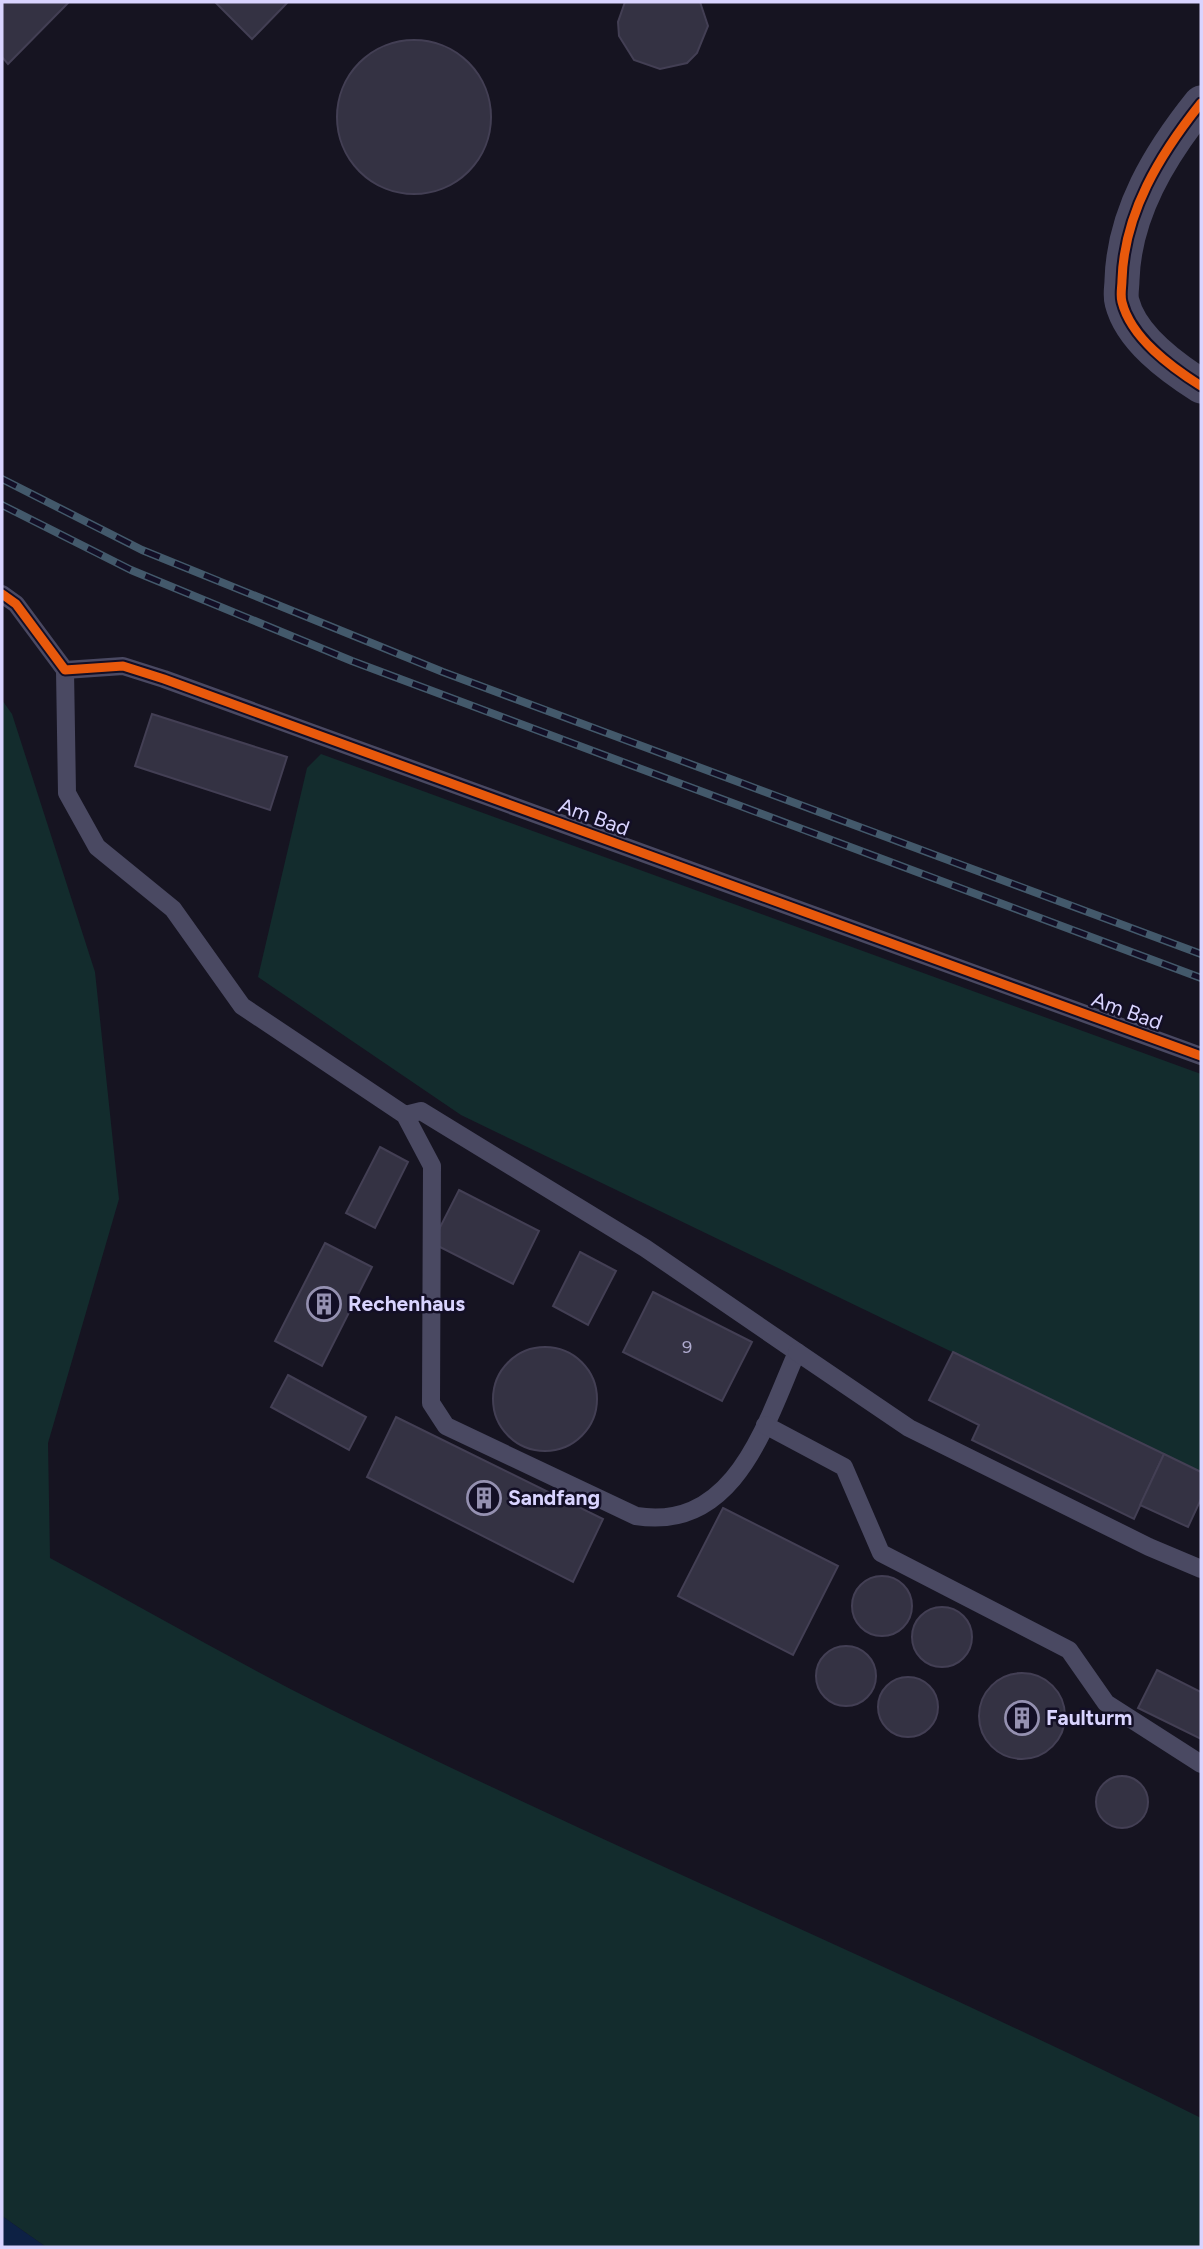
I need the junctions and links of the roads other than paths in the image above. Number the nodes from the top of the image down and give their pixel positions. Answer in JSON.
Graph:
{"nodes":[{"id":1,"x":1201,"y":103,"type":"edge"},
{"id":2,"x":1201,"y":386,"type":"edge"},
{"id":3,"x":2,"y":594,"type":"edge"},
{"id":4,"x":65,"y":670,"type":"junction"},
{"id":5,"x":1201,"y":1056,"type":"edge"},
{"id":6,"x":404,"y":1115,"type":"junction"},
{"id":7,"x":797,"y":1352,"type":"junction"},
{"id":8,"x":765,"y":1425,"type":"junction"},
{"id":9,"x":1201,"y":1569,"type":"edge"},
{"id":10,"x":1201,"y":1763,"type":"edge"}],
"edges":[{"from":1,"to":2,"type":"street"},
{"from":3,"to":4,"type":"lane"},
{"from":4,"to":5,"type":"lane","name":"Am Bad"},
{"from":4,"to":6,"type":"lane"},
{"from":6,"to":7,"type":"lane"},
{"from":6,"to":8,"type":"lane"},
{"from":7,"to":8,"type":"lane"},
{"from":7,"to":9,"type":"lane"},
{"from":8,"to":10,"type":"lane"}]}
